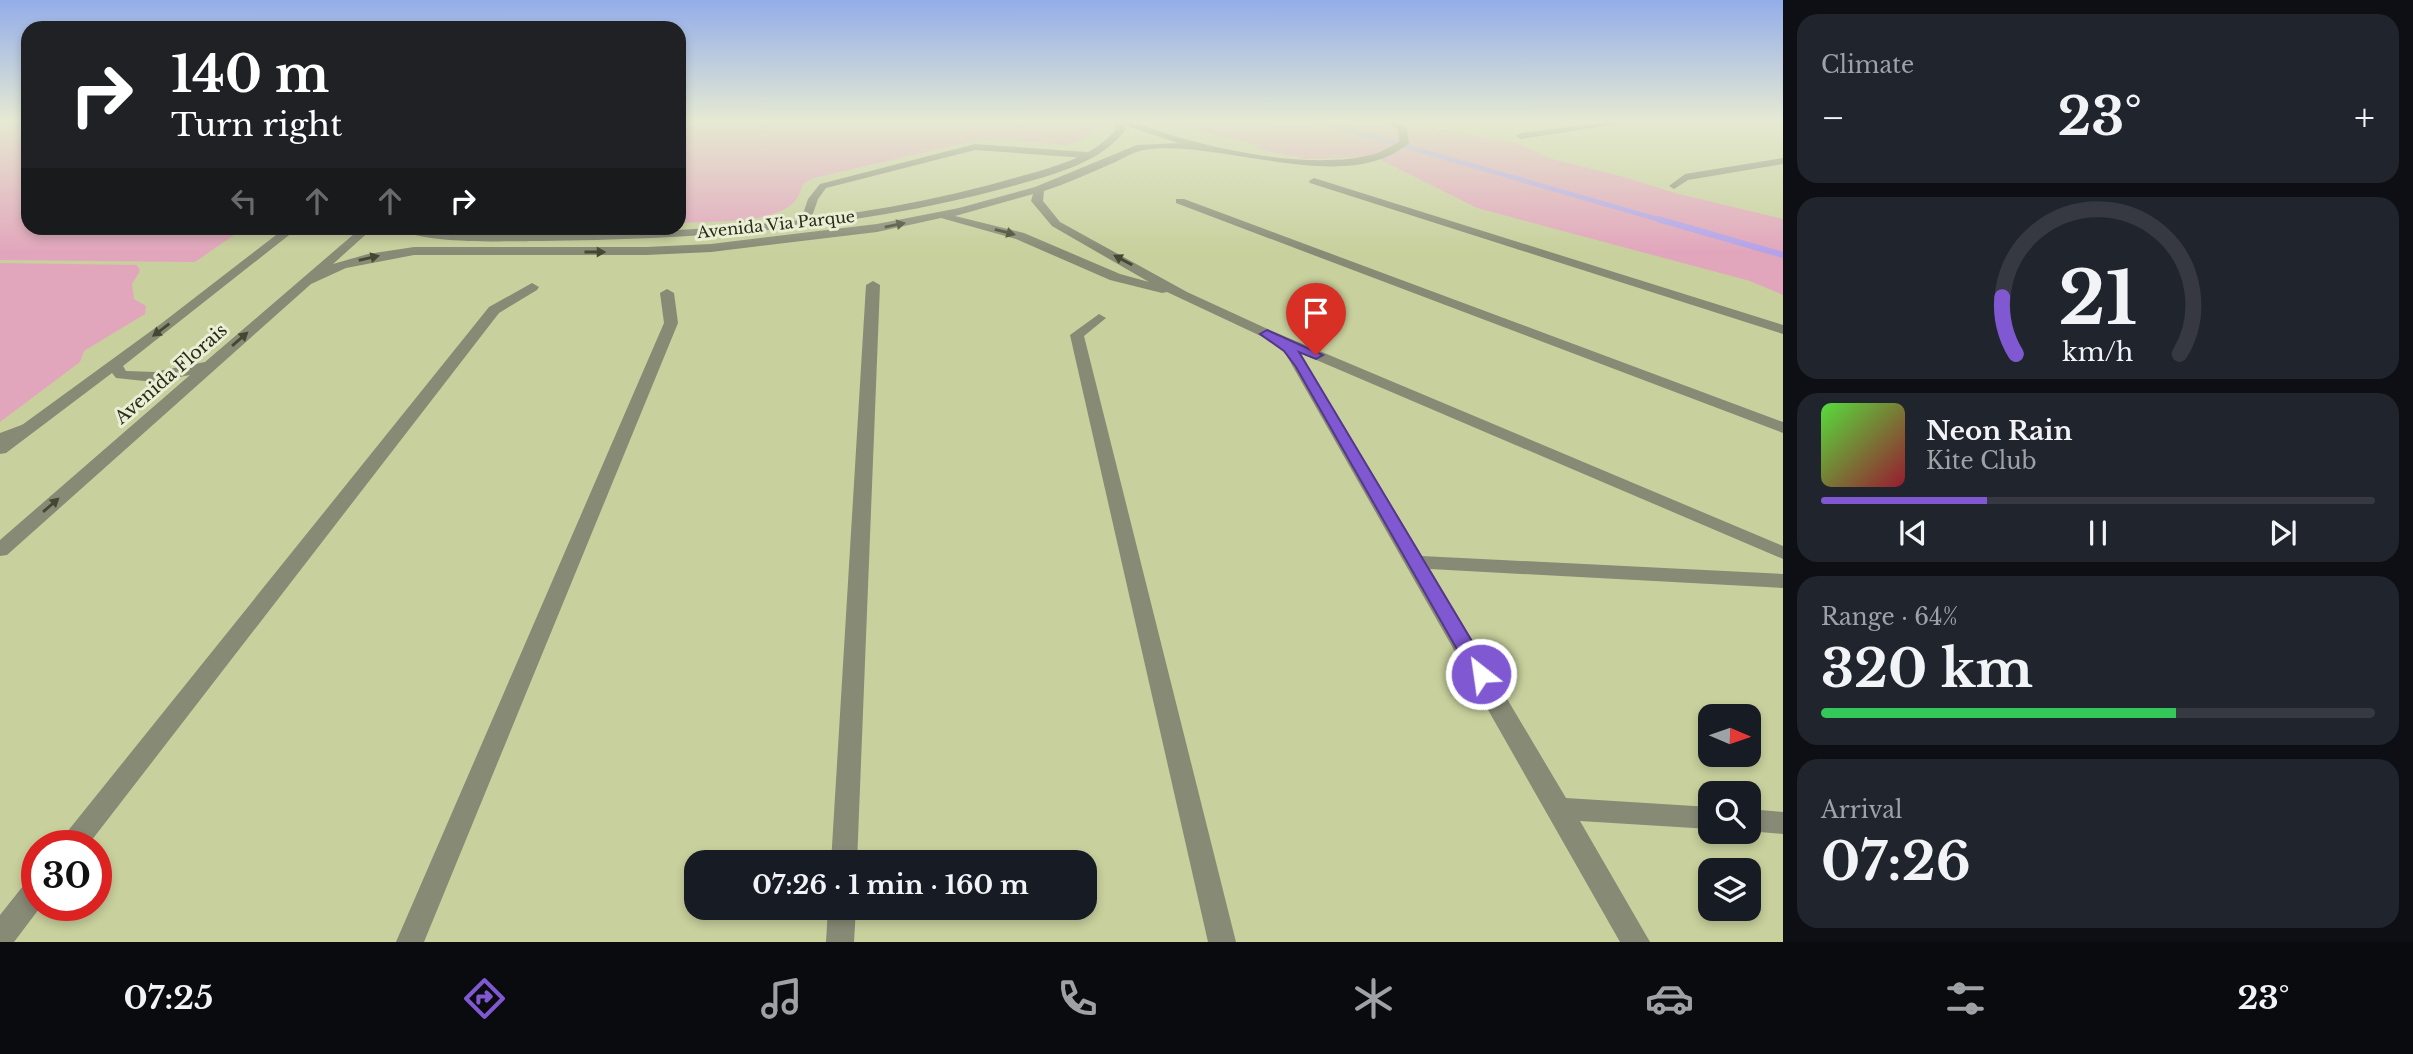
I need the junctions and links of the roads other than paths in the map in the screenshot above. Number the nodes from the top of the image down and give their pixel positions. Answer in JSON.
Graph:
{"nodes":[{"id":1,"x":905,"y":165,"type":"edge"},
{"id":2,"x":1062,"y":165,"type":"edge"},
{"id":3,"x":1100,"y":165,"type":"edge"},
{"id":4,"x":1759,"y":165,"type":"edge"},
{"id":5,"x":1314,"y":181,"type":"dead end"},
{"id":6,"x":1674,"y":186,"type":"dead end"},
{"id":7,"x":1039,"y":189,"type":"junction"},
{"id":8,"x":1180,"y":201,"type":"dead end"},
{"id":9,"x":939,"y":216,"type":"junction"},
{"id":10,"x":804,"y":226,"type":"junction"},
{"id":11,"x":686,"y":234,"type":"edge"},
{"id":12,"x":283,"y":235,"type":"edge"},
{"id":13,"x":359,"y":235,"type":"edge"},
{"id":14,"x":471,"y":235,"type":"edge"},
{"id":15,"x":661,"y":235,"type":"edge"},
{"id":16,"x":305,"y":282,"type":"junction"},
{"id":17,"x":873,"y":285,"type":"dead end"},
{"id":18,"x":532,"y":287,"type":"dead end"},
{"id":19,"x":667,"y":293,"type":"dead end"},
{"id":20,"x":1182,"y":295,"type":"junction"},
{"id":21,"x":1099,"y":318,"type":"dead end"},
{"id":22,"x":1783,"y":330,"type":"edge"},
{"id":23,"x":1267,"y":334,"type":"junction"},
{"id":24,"x":115,"y":365,"type":"junction"},
{"id":25,"x":210,"y":365,"type":"junction"},
{"id":26,"x":32,"y":424,"type":"junction"},
{"id":27,"x":1783,"y":428,"type":"edge"},
{"id":28,"x":0,"y":438,"type":"edge"},
{"id":29,"x":0,"y":449,"type":"edge"},
{"id":30,"x":0,"y":550,"type":"edge"},
{"id":31,"x":1783,"y":553,"type":"edge"},
{"id":32,"x":1416,"y":562,"type":"junction"},
{"id":33,"x":1783,"y":581,"type":"edge"},
{"id":34,"x":1559,"y":809,"type":"junction"},
{"id":35,"x":1698,"y":817,"type":"edge"},
{"id":36,"x":1761,"y":822,"type":"edge"},
{"id":37,"x":1783,"y":823,"type":"edge"},
{"id":38,"x":84,"y":830,"type":"edge"},
{"id":39,"x":845,"y":850,"type":"edge"},
{"id":40,"x":21,"y":910,"type":"edge"},
{"id":41,"x":841,"y":920,"type":"edge"},
{"id":42,"x":0,"y":937,"type":"edge"},
{"id":43,"x":410,"y":942,"type":"edge"},
{"id":44,"x":840,"y":942,"type":"edge"},
{"id":45,"x":1222,"y":942,"type":"edge"},
{"id":46,"x":1636,"y":942,"type":"edge"}],
"edges":[{"from":1,"to":10,"type":"lane"},
{"from":2,"to":10,"type":"street","name":"Avenida Via Parque"},
{"from":3,"to":7,"type":"street","name":"Avenida Via Parque"},
{"from":4,"to":6,"type":"street"},
{"from":5,"to":22,"type":"street"},
{"from":7,"to":9,"type":"street","name":"Avenida Via Parque"},
{"from":20,"to":7,"type":"street","one_way":true},
{"from":8,"to":27,"type":"street"},
{"from":16,"to":9,"type":"street","name":"Avenida Via Parque","one_way":true},
{"from":9,"to":20,"type":"street","one_way":true},
{"from":10,"to":11,"type":"street","name":"Avenida Via Parque"},
{"from":12,"to":24,"type":"street","name":"Avenida Florais","one_way":true},
{"from":13,"to":16,"type":"street","name":"Avenida Florais"},
{"from":14,"to":15,"type":"street","name":"Avenida Via Parque"},
{"from":25,"to":16,"type":"street","name":"Avenida Florais","one_way":true},
{"from":17,"to":39,"type":"street"},
{"from":18,"to":38,"type":"street"},
{"from":19,"to":43,"type":"street"},
{"from":20,"to":23,"type":"street"},
{"from":21,"to":45,"type":"street"},
{"from":23,"to":31,"type":"street"},
{"from":23,"to":32,"type":"street"},
{"from":24,"to":25,"type":"street"},
{"from":24,"to":26,"type":"street","name":"Avenida Florais"},
{"from":30,"to":25,"type":"street","name":"Avenida Florais","one_way":true},
{"from":26,"to":28,"type":"lane"},
{"from":26,"to":29,"type":"street","name":"Avenida Florais"},
{"from":32,"to":33,"type":"street"},
{"from":32,"to":34,"type":"street"},
{"from":34,"to":35,"type":"street"},
{"from":34,"to":46,"type":"street"},
{"from":36,"to":37,"type":"street"},
{"from":40,"to":42,"type":"street"},
{"from":41,"to":44,"type":"street"}]}
